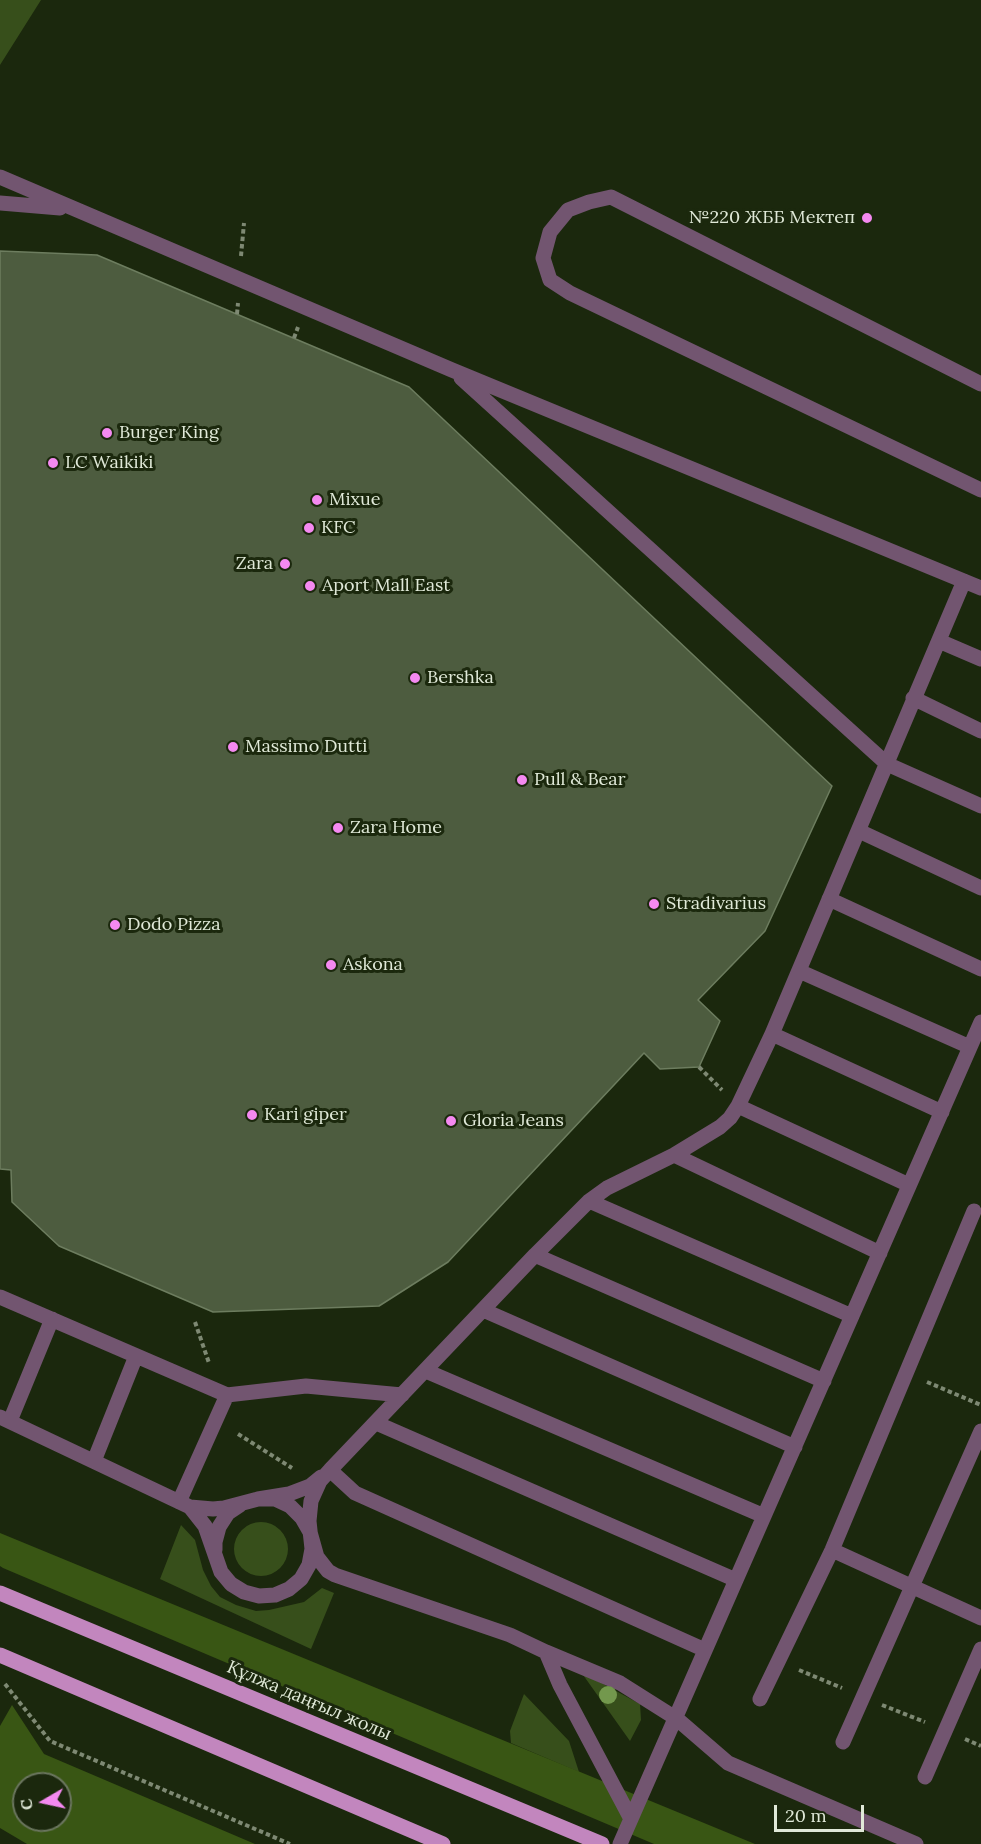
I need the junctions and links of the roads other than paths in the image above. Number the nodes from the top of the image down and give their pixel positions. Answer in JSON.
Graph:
{"nodes":[{"id":1,"x":0,"y":177,"type":"edge"},
{"id":2,"x":0,"y":203,"type":"edge"},
{"id":3,"x":73,"y":208,"type":"junction"},
{"id":4,"x":452,"y":370,"type":"junction"},
{"id":5,"x":981,"y":384,"type":"edge"},
{"id":6,"x":981,"y":490,"type":"edge"},
{"id":7,"x":964,"y":581,"type":"junction"},
{"id":8,"x":981,"y":588,"type":"edge"},
{"id":9,"x":939,"y":641,"type":"junction"},
{"id":10,"x":981,"y":659,"type":"edge"},
{"id":11,"x":913,"y":698,"type":"junction"},
{"id":12,"x":981,"y":731,"type":"edge"},
{"id":13,"x":887,"y":764,"type":"junction"},
{"id":14,"x":981,"y":806,"type":"edge"},
{"id":15,"x":859,"y":831,"type":"junction"},
{"id":16,"x":981,"y":888,"type":"edge"},
{"id":17,"x":829,"y":898,"type":"junction"},
{"id":18,"x":981,"y":969,"type":"edge"},
{"id":19,"x":799,"y":971,"type":"junction"},
{"id":20,"x":981,"y":1022,"type":"edge"},
{"id":21,"x":772,"y":1034,"type":"junction"},
{"id":22,"x":970,"y":1047,"type":"junction"},
{"id":23,"x":738,"y":1106,"type":"junction"},
{"id":24,"x":942,"y":1112,"type":"junction"},
{"id":25,"x":674,"y":1155,"type":"junction"},
{"id":26,"x":909,"y":1185,"type":"junction"},
{"id":27,"x":589,"y":1201,"type":"junction"},
{"id":28,"x":974,"y":1211,"type":"dead end"},
{"id":29,"x":880,"y":1252,"type":"junction"},
{"id":30,"x":535,"y":1255,"type":"junction"},
{"id":31,"x":0,"y":1297,"type":"edge"},
{"id":32,"x":483,"y":1310,"type":"junction"},
{"id":33,"x":852,"y":1316,"type":"junction"},
{"id":34,"x":52,"y":1319,"type":"junction"},
{"id":35,"x":136,"y":1356,"type":"junction"},
{"id":36,"x":426,"y":1371,"type":"junction"},
{"id":37,"x":824,"y":1381,"type":"junction"},
{"id":38,"x":227,"y":1395,"type":"junction"},
{"id":39,"x":402,"y":1395,"type":"junction"},
{"id":40,"x":5,"y":1419,"type":"edge"},
{"id":41,"x":376,"y":1423,"type":"junction"},
{"id":42,"x":981,"y":1431,"type":"edge"},
{"id":43,"x":795,"y":1447,"type":"junction"},
{"id":44,"x":94,"y":1461,"type":"junction"},
{"id":45,"x":330,"y":1470,"type":"junction"},
{"id":46,"x":258,"y":1498,"type":"junction"},
{"id":47,"x":242,"y":1503,"type":"junction"},
{"id":48,"x":185,"y":1504,"type":"junction"},
{"id":49,"x":764,"y":1516,"type":"junction"},
{"id":50,"x":310,"y":1532,"type":"junction"},
{"id":51,"x":832,"y":1550,"type":"junction"},
{"id":52,"x":216,"y":1558,"type":"junction"},
{"id":53,"x":736,"y":1580,"type":"junction"},
{"id":54,"x":911,"y":1586,"type":"junction"},
{"id":55,"x":0,"y":1593,"type":"edge"},
{"id":56,"x":981,"y":1618,"type":"edge"},
{"id":57,"x":981,"y":1649,"type":"edge"},
{"id":58,"x":705,"y":1650,"type":"junction"},
{"id":59,"x":546,"y":1652,"type":"junction"},
{"id":60,"x":0,"y":1655,"type":"edge"},
{"id":61,"x":760,"y":1699,"type":"dead end"},
{"id":62,"x":677,"y":1719,"type":"junction"},
{"id":63,"x":843,"y":1742,"type":"dead end"},
{"id":64,"x":925,"y":1777,"type":"dead end"},
{"id":65,"x":631,"y":1819,"type":"junction"},
{"id":66,"x":443,"y":1844,"type":"edge"},
{"id":67,"x":602,"y":1844,"type":"edge"},
{"id":68,"x":620,"y":1844,"type":"edge"},
{"id":69,"x":916,"y":1844,"type":"edge"}],
"edges":[{"from":1,"to":3,"type":"lane"},
{"from":2,"to":3,"type":"lane"},
{"from":3,"to":4,"type":"lane"},
{"from":4,"to":7,"type":"lane"},
{"from":4,"to":13,"type":"lane"},
{"from":5,"to":6,"type":"lane"},
{"from":7,"to":8,"type":"lane"},
{"from":7,"to":9,"type":"lane"},
{"from":9,"to":10,"type":"lane"},
{"from":9,"to":11,"type":"lane"},
{"from":11,"to":12,"type":"lane"},
{"from":11,"to":13,"type":"lane"},
{"from":13,"to":14,"type":"lane"},
{"from":13,"to":15,"type":"lane"},
{"from":15,"to":16,"type":"lane"},
{"from":15,"to":17,"type":"lane"},
{"from":17,"to":18,"type":"lane"},
{"from":17,"to":19,"type":"lane"},
{"from":19,"to":21,"type":"lane"},
{"from":19,"to":22,"type":"lane"},
{"from":20,"to":22,"type":"lane"},
{"from":21,"to":23,"type":"lane"},
{"from":21,"to":24,"type":"lane"},
{"from":22,"to":24,"type":"lane"},
{"from":23,"to":25,"type":"lane"},
{"from":23,"to":26,"type":"lane"},
{"from":24,"to":26,"type":"lane"},
{"from":25,"to":27,"type":"lane"},
{"from":25,"to":29,"type":"lane"},
{"from":26,"to":29,"type":"lane"},
{"from":27,"to":30,"type":"lane"},
{"from":27,"to":33,"type":"lane"},
{"from":28,"to":51,"type":"lane"},
{"from":29,"to":33,"type":"lane"},
{"from":30,"to":32,"type":"lane"},
{"from":30,"to":37,"type":"lane"},
{"from":31,"to":34,"type":"lane"},
{"from":32,"to":36,"type":"lane"},
{"from":32,"to":43,"type":"lane"},
{"from":33,"to":37,"type":"lane"},
{"from":34,"to":35,"type":"lane"},
{"from":34,"to":40,"type":"lane"},
{"from":35,"to":38,"type":"lane"},
{"from":35,"to":44,"type":"lane"},
{"from":36,"to":39,"type":"lane"},
{"from":36,"to":49,"type":"lane"},
{"from":37,"to":43,"type":"lane"},
{"from":38,"to":39,"type":"lane"},
{"from":38,"to":48,"type":"lane"},
{"from":39,"to":41,"type":"lane"},
{"from":40,"to":44,"type":"lane"},
{"from":41,"to":45,"type":"lane"},
{"from":41,"to":53,"type":"lane"},
{"from":42,"to":54,"type":"lane"},
{"from":43,"to":49,"type":"lane"},
{"from":44,"to":48,"type":"lane"},
{"from":45,"to":46,"type":"lane"},
{"from":45,"to":50,"type":"lane"},
{"from":45,"to":58,"type":"lane"},
{"from":46,"to":47,"type":"lane"},
{"from":46,"to":50,"type":"lane"},
{"from":47,"to":48,"type":"lane"},
{"from":47,"to":52,"type":"lane"},
{"from":48,"to":52,"type":"lane"},
{"from":49,"to":53,"type":"lane"},
{"from":50,"to":52,"type":"lane"},
{"from":50,"to":59,"type":"lane"},
{"from":51,"to":54,"type":"lane"},
{"from":51,"to":61,"type":"lane"},
{"from":53,"to":58,"type":"lane"},
{"from":54,"to":56,"type":"lane"},
{"from":54,"to":63,"type":"lane"},
{"from":55,"to":67,"type":"main road","name":"Құлжа даңғыл жолы"},
{"from":57,"to":64,"type":"lane"},
{"from":58,"to":62,"type":"lane"},
{"from":59,"to":62,"type":"lane"},
{"from":59,"to":65,"type":"lane"},
{"from":60,"to":66,"type":"main road"},
{"from":62,"to":65,"type":"lane"},
{"from":62,"to":69,"type":"lane"},
{"from":65,"to":68,"type":"lane"}]}
